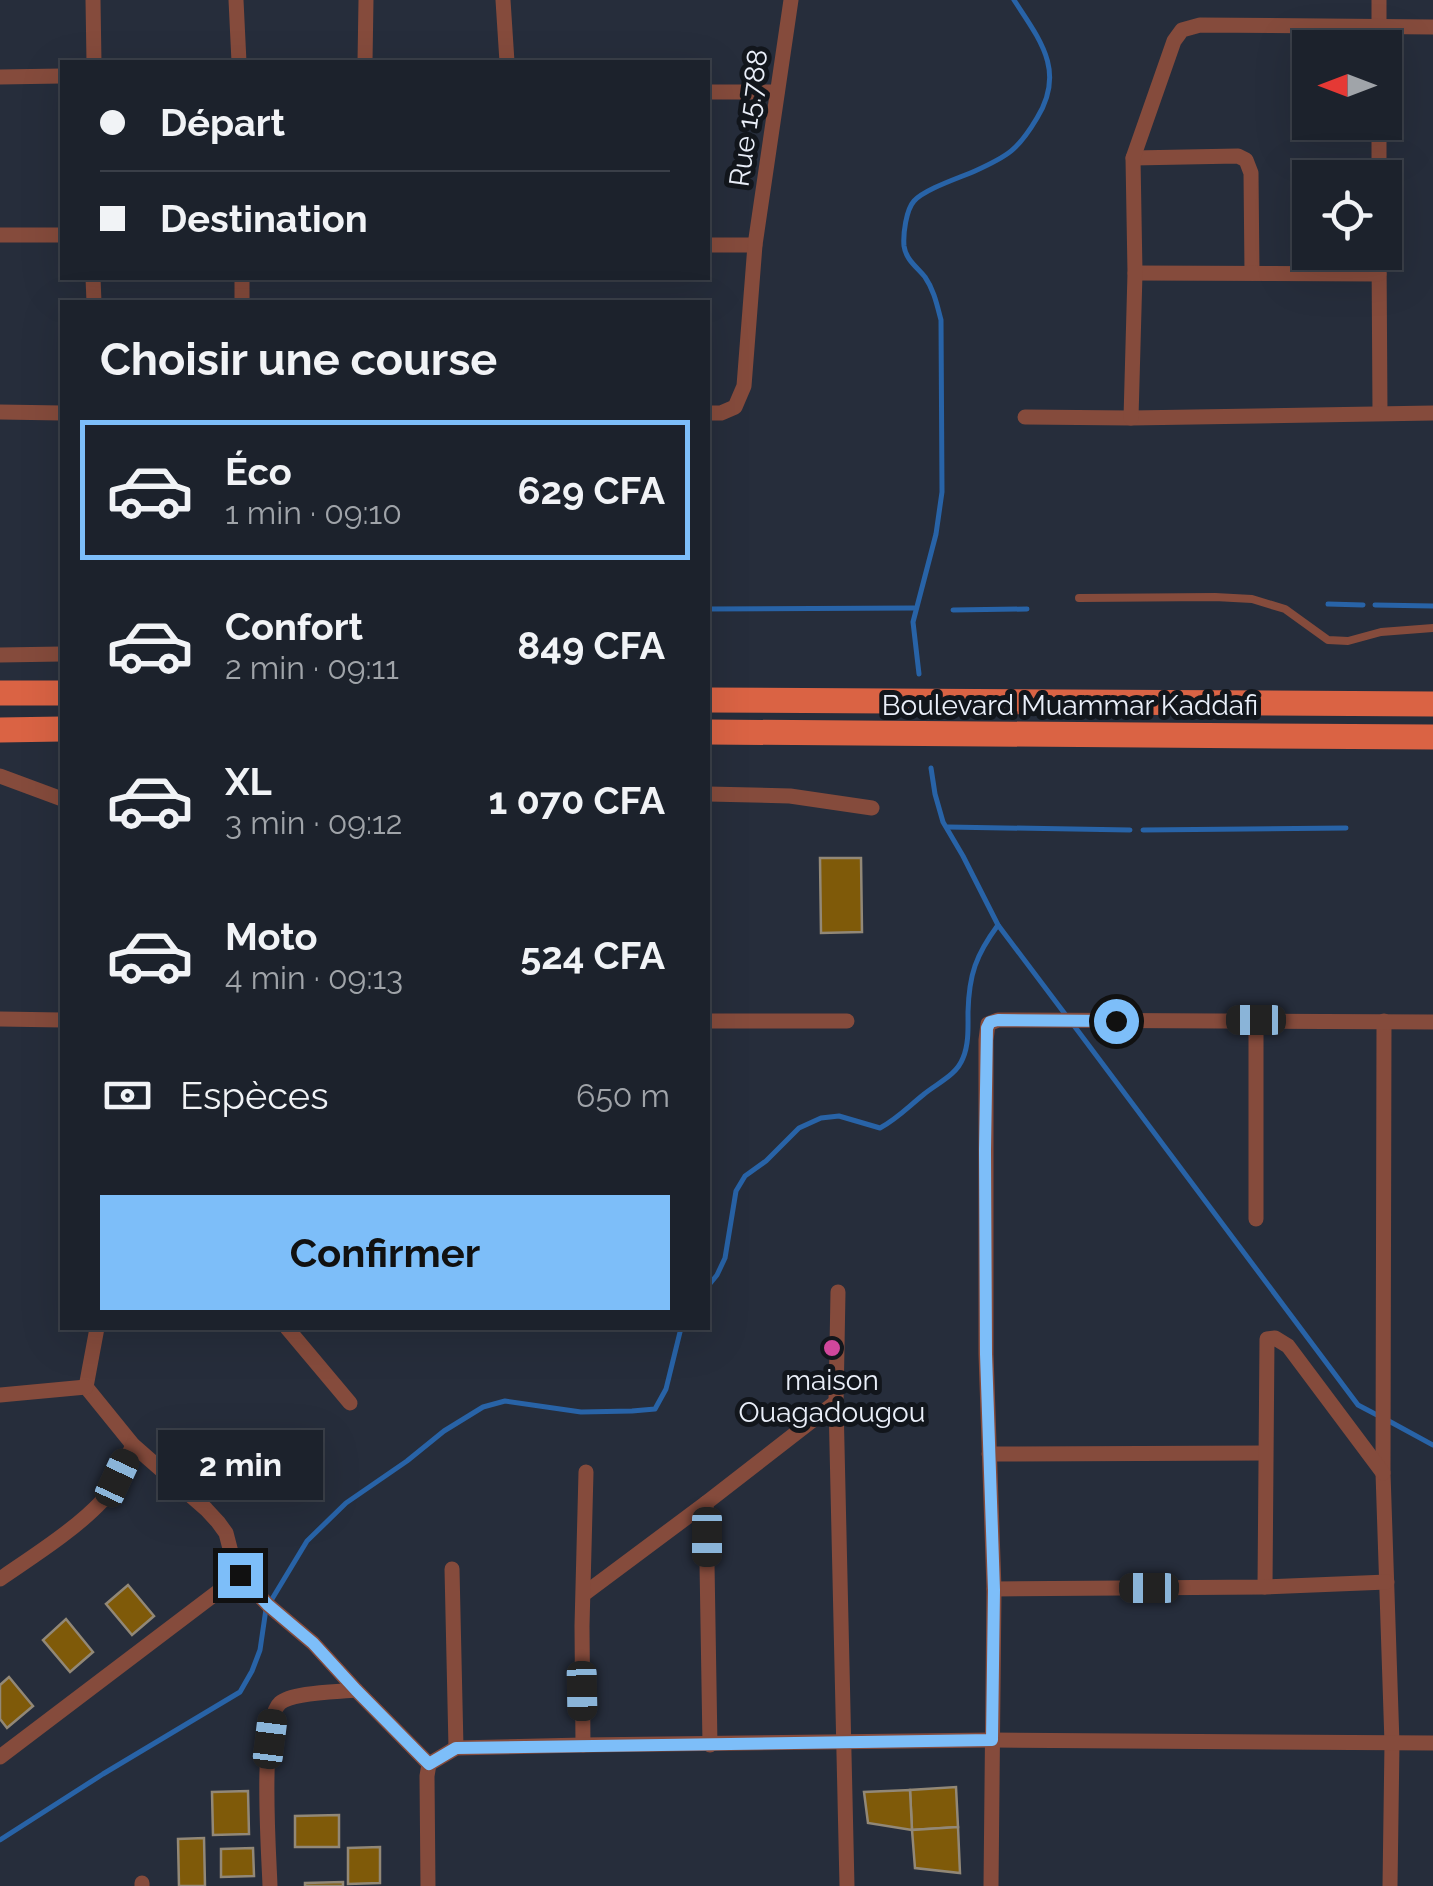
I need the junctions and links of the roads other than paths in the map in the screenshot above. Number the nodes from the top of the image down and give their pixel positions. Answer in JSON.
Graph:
{"nodes":[{"id":1,"x":93,"y":0,"type":"edge"},
{"id":2,"x":236,"y":0,"type":"edge"},
{"id":3,"x":366,"y":0,"type":"edge"},
{"id":4,"x":503,"y":0,"type":"edge"},
{"id":5,"x":791,"y":0,"type":"edge"},
{"id":6,"x":1379,"y":0,"type":"edge"},
{"id":7,"x":1379,"y":27,"type":"junction"},
{"id":8,"x":1433,"y":27,"type":"edge"},
{"id":9,"x":94,"y":60,"type":"edge"},
{"id":10,"x":238,"y":60,"type":"edge"},
{"id":11,"x":365,"y":60,"type":"edge"},
{"id":12,"x":506,"y":60,"type":"edge"},
{"id":13,"x":60,"y":76,"type":"edge"},
{"id":14,"x":0,"y":77,"type":"edge"},
{"id":15,"x":710,"y":92,"type":"edge"},
{"id":16,"x":777,"y":92,"type":"junction"},
{"id":17,"x":1133,"y":158,"type":"junction"},
{"id":18,"x":60,"y":235,"type":"edge"},
{"id":19,"x":0,"y":236,"type":"edge"},
{"id":20,"x":710,"y":245,"type":"edge"},
{"id":21,"x":755,"y":245,"type":"junction"},
{"id":22,"x":1380,"y":270,"type":"edge"},
{"id":23,"x":1135,"y":273,"type":"junction"},
{"id":24,"x":1252,"y":274,"type":"junction"},
{"id":25,"x":1380,"y":274,"type":"junction"},
{"id":26,"x":0,"y":412,"type":"edge"},
{"id":27,"x":60,"y":413,"type":"edge"},
{"id":28,"x":714,"y":413,"type":"edge"},
{"id":29,"x":1380,"y":413,"type":"junction"},
{"id":30,"x":1433,"y":413,"type":"edge"},
{"id":31,"x":1025,"y":417,"type":"dead end"},
{"id":32,"x":1131,"y":418,"type":"junction"},
{"id":33,"x":1079,"y":598,"type":"dead end"},
{"id":34,"x":1433,"y":628,"type":"edge"},
{"id":35,"x":60,"y":654,"type":"edge"},
{"id":36,"x":0,"y":655,"type":"edge"},
{"id":37,"x":0,"y":693,"type":"edge"},
{"id":38,"x":60,"y":693,"type":"edge"},
{"id":39,"x":710,"y":700,"type":"edge"},
{"id":40,"x":1433,"y":704,"type":"edge"},
{"id":41,"x":0,"y":730,"type":"edge"},
{"id":42,"x":60,"y":730,"type":"edge"},
{"id":43,"x":710,"y":732,"type":"edge"},
{"id":44,"x":1433,"y":737,"type":"edge"},
{"id":45,"x":0,"y":776,"type":"edge"},
{"id":46,"x":710,"y":794,"type":"edge"},
{"id":47,"x":60,"y":797,"type":"edge"},
{"id":48,"x":872,"y":808,"type":"dead end"},
{"id":49,"x":0,"y":1019,"type":"edge"},
{"id":50,"x":60,"y":1020,"type":"edge"},
{"id":51,"x":1256,"y":1020,"type":"junction"},
{"id":52,"x":710,"y":1021,"type":"edge"},
{"id":53,"x":847,"y":1021,"type":"dead end"},
{"id":54,"x":1384,"y":1021,"type":"junction"},
{"id":55,"x":1433,"y":1022,"type":"edge"},
{"id":56,"x":1256,"y":1219,"type":"dead end"},
{"id":57,"x":838,"y":1292,"type":"dead end"},
{"id":58,"x":97,"y":1330,"type":"edge"},
{"id":59,"x":289,"y":1330,"type":"edge"},
{"id":60,"x":86,"y":1387,"type":"junction"},
{"id":61,"x":0,"y":1395,"type":"edge"},
{"id":62,"x":836,"y":1402,"type":"junction"},
{"id":63,"x":350,"y":1404,"type":"dead end"},
{"id":64,"x":133,"y":1445,"type":"junction"},
{"id":65,"x":1265,"y":1453,"type":"junction"},
{"id":66,"x":989,"y":1454,"type":"junction"},
{"id":67,"x":586,"y":1472,"type":"dead end"},
{"id":68,"x":1384,"y":1472,"type":"junction"},
{"id":69,"x":706,"y":1503,"type":"junction"},
{"id":70,"x":452,"y":1569,"type":"dead end"},
{"id":71,"x":240,"y":1575,"type":"junction"},
{"id":72,"x":0,"y":1580,"type":"edge"},
{"id":73,"x":1387,"y":1582,"type":"junction"},
{"id":74,"x":1265,"y":1587,"type":"junction"},
{"id":75,"x":994,"y":1590,"type":"junction"},
{"id":76,"x":584,"y":1594,"type":"junction"},
{"id":77,"x":356,"y":1690,"type":"junction"},
{"id":78,"x":992,"y":1740,"type":"junction"},
{"id":79,"x":843,"y":1742,"type":"junction"},
{"id":80,"x":1392,"y":1743,"type":"junction"},
{"id":81,"x":1433,"y":1743,"type":"edge"},
{"id":82,"x":710,"y":1745,"type":"junction"},
{"id":83,"x":583,"y":1746,"type":"junction"},
{"id":84,"x":456,"y":1748,"type":"junction"},
{"id":85,"x":0,"y":1756,"type":"edge"},
{"id":86,"x":429,"y":1764,"type":"junction"},
{"id":87,"x":270,"y":1886,"type":"edge"},
{"id":88,"x":428,"y":1886,"type":"edge"},
{"id":89,"x":847,"y":1886,"type":"edge"},
{"id":90,"x":991,"y":1886,"type":"edge"},
{"id":91,"x":1390,"y":1886,"type":"edge"}],
"edges":[{"from":1,"to":9,"type":"street"},
{"from":2,"to":10,"type":"street"},
{"from":3,"to":11,"type":"street"},
{"from":4,"to":12,"type":"street"},
{"from":5,"to":16,"type":"street","name":"Rue 15.788"},
{"from":6,"to":7,"type":"street"},
{"from":7,"to":8,"type":"street"},
{"from":7,"to":17,"type":"street"},
{"from":13,"to":14,"type":"street"},
{"from":15,"to":16,"type":"street"},
{"from":16,"to":21,"type":"street","name":"Rue 15.788"},
{"from":17,"to":23,"type":"street"},
{"from":17,"to":24,"type":"street"},
{"from":18,"to":19,"type":"street"},
{"from":20,"to":21,"type":"street"},
{"from":21,"to":28,"type":"street","name":"Rue 15.788"},
{"from":22,"to":25,"type":"street"},
{"from":23,"to":24,"type":"street"},
{"from":23,"to":32,"type":"street"},
{"from":24,"to":25,"type":"street"},
{"from":25,"to":29,"type":"street"},
{"from":26,"to":27,"type":"street"},
{"from":29,"to":30,"type":"street"},
{"from":29,"to":32,"type":"street"},
{"from":31,"to":32,"type":"street"},
{"from":33,"to":34,"type":"lane"},
{"from":35,"to":36,"type":"street"},
{"from":37,"to":38,"type":"main road"},
{"from":39,"to":40,"type":"main road","name":"Boulevard Muammar Kaddafi"},
{"from":41,"to":42,"type":"main road"},
{"from":43,"to":44,"type":"main road","name":"Boulevard Muammar Kaddafi"},
{"from":45,"to":47,"type":"street"},
{"from":46,"to":48,"type":"street"},
{"from":49,"to":50,"type":"street"},
{"from":51,"to":54,"type":"street"},
{"from":51,"to":56,"type":"street"},
{"from":51,"to":66,"type":"street"},
{"from":52,"to":53,"type":"street"},
{"from":54,"to":55,"type":"street"},
{"from":54,"to":68,"type":"street"},
{"from":57,"to":62,"type":"street"},
{"from":58,"to":60,"type":"street"},
{"from":59,"to":63,"type":"street"},
{"from":60,"to":61,"type":"street"},
{"from":60,"to":64,"type":"street"},
{"from":62,"to":69,"type":"street"},
{"from":62,"to":79,"type":"street"},
{"from":64,"to":71,"type":"street"},
{"from":64,"to":72,"type":"street"},
{"from":65,"to":66,"type":"street"},
{"from":65,"to":68,"type":"street"},
{"from":65,"to":74,"type":"street"},
{"from":66,"to":75,"type":"street"},
{"from":67,"to":76,"type":"street"},
{"from":68,"to":73,"type":"street"},
{"from":69,"to":76,"type":"street"},
{"from":69,"to":82,"type":"street"},
{"from":70,"to":84,"type":"street"},
{"from":71,"to":77,"type":"street"},
{"from":71,"to":85,"type":"street"},
{"from":73,"to":74,"type":"street"},
{"from":73,"to":80,"type":"street"},
{"from":74,"to":75,"type":"street"},
{"from":75,"to":78,"type":"street"},
{"from":76,"to":83,"type":"street"},
{"from":77,"to":86,"type":"street"},
{"from":77,"to":87,"type":"street"},
{"from":78,"to":79,"type":"street"},
{"from":78,"to":80,"type":"street"},
{"from":78,"to":90,"type":"street"},
{"from":79,"to":82,"type":"street"},
{"from":79,"to":89,"type":"street"},
{"from":80,"to":81,"type":"street"},
{"from":80,"to":91,"type":"street"},
{"from":82,"to":83,"type":"street"},
{"from":83,"to":84,"type":"street"},
{"from":84,"to":86,"type":"street"},
{"from":86,"to":88,"type":"street"}]}
